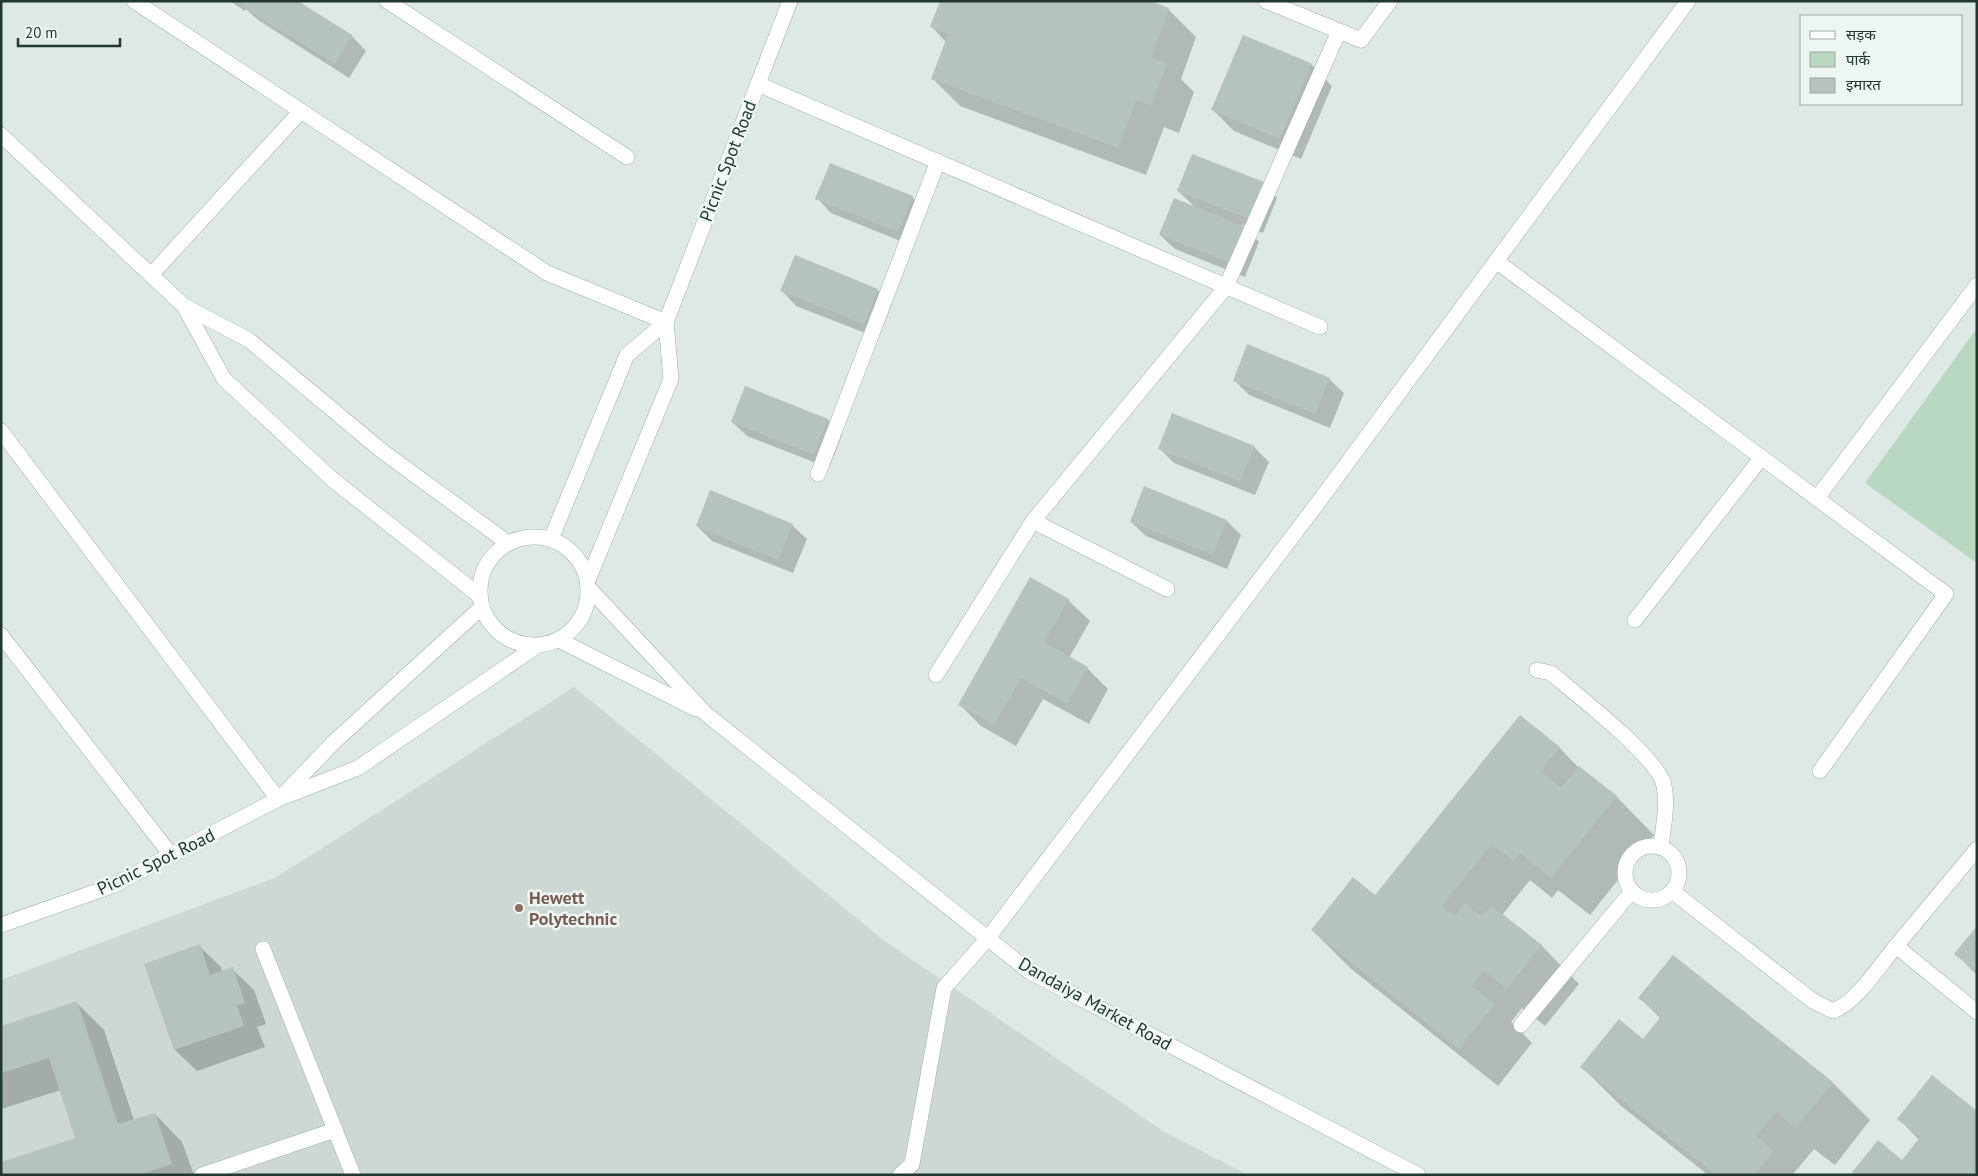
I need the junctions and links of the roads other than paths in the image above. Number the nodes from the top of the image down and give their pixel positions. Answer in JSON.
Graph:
{"nodes":[{"id":1,"x":134,"y":1,"type":"edge"},
{"id":2,"x":387,"y":1,"type":"edge"},
{"id":3,"x":790,"y":1,"type":"edge"},
{"id":4,"x":1266,"y":1,"type":"edge"},
{"id":5,"x":1390,"y":1,"type":"edge"},
{"id":6,"x":1688,"y":1,"type":"edge"},
{"id":7,"x":1339,"y":31,"type":"junction"},
{"id":8,"x":758,"y":84,"type":"junction"},
{"id":9,"x":301,"y":111,"type":"junction"},
{"id":10,"x":1,"y":135,"type":"edge"},
{"id":11,"x":627,"y":157,"type":"dead end"},
{"id":12,"x":938,"y":161,"type":"junction"},
{"id":13,"x":1496,"y":261,"type":"junction"},
{"id":14,"x":151,"y":275,"type":"junction"},
{"id":15,"x":1977,"y":285,"type":"edge"},
{"id":16,"x":1226,"y":287,"type":"junction"},
{"id":17,"x":184,"y":306,"type":"junction"},
{"id":18,"x":666,"y":322,"type":"junction"},
{"id":19,"x":1320,"y":327,"type":"dead end"},
{"id":20,"x":1,"y":431,"type":"edge"},
{"id":21,"x":1762,"y":457,"type":"junction"},
{"id":22,"x":818,"y":474,"type":"dead end"},
{"id":23,"x":1817,"y":498,"type":"junction"},
{"id":24,"x":1033,"y":521,"type":"junction"},
{"id":25,"x":551,"y":539,"type":"junction"},
{"id":26,"x":508,"y":543,"type":"junction"},
{"id":27,"x":588,"y":584,"type":"junction"},
{"id":28,"x":1167,"y":589,"type":"dead end"},
{"id":29,"x":481,"y":602,"type":"junction"},
{"id":30,"x":1635,"y":620,"type":"dead end"},
{"id":31,"x":1,"y":635,"type":"edge"},
{"id":32,"x":559,"y":640,"type":"junction"},
{"id":33,"x":537,"y":646,"type":"junction"},
{"id":34,"x":1537,"y":670,"type":"dead end"},
{"id":35,"x":936,"y":675,"type":"dead end"},
{"id":36,"x":706,"y":714,"type":"junction"},
{"id":37,"x":1820,"y":771,"type":"dead end"},
{"id":38,"x":278,"y":799,"type":"junction"},
{"id":39,"x":1660,"y":847,"type":"junction"},
{"id":40,"x":1977,"y":849,"type":"edge"},
{"id":41,"x":171,"y":855,"type":"junction"},
{"id":42,"x":1632,"y":891,"type":"junction"},
{"id":43,"x":1672,"y":891,"type":"junction"},
{"id":44,"x":1,"y":925,"type":"edge"},
{"id":45,"x":988,"y":938,"type":"junction"},
{"id":46,"x":1896,"y":946,"type":"junction"},
{"id":47,"x":263,"y":949,"type":"dead end"},
{"id":48,"x":1977,"y":1012,"type":"edge"},
{"id":49,"x":1521,"y":1024,"type":"dead end"},
{"id":50,"x":335,"y":1130,"type":"junction"},
{"id":51,"x":202,"y":1175,"type":"edge"},
{"id":52,"x":353,"y":1175,"type":"edge"},
{"id":53,"x":900,"y":1175,"type":"edge"},
{"id":54,"x":1418,"y":1175,"type":"edge"}],
"edges":[{"from":1,"to":9,"type":"street"},
{"from":2,"to":11,"type":"street"},
{"from":3,"to":8,"type":"street","name":"Picnic Spot Road"},
{"from":4,"to":7,"type":"street"},
{"from":5,"to":7,"type":"street"},
{"from":6,"to":13,"type":"street"},
{"from":7,"to":16,"type":"street"},
{"from":8,"to":12,"type":"street"},
{"from":8,"to":18,"type":"street","name":"Picnic Spot Road"},
{"from":9,"to":14,"type":"street"},
{"from":9,"to":18,"type":"street"},
{"from":10,"to":14,"type":"street"},
{"from":12,"to":16,"type":"street"},
{"from":12,"to":22,"type":"street"},
{"from":13,"to":21,"type":"street"},
{"from":13,"to":45,"type":"street"},
{"from":14,"to":17,"type":"street"},
{"from":15,"to":23,"type":"street"},
{"from":16,"to":19,"type":"street"},
{"from":16,"to":24,"type":"street"},
{"from":17,"to":26,"type":"street"},
{"from":17,"to":29,"type":"street"},
{"from":18,"to":25,"type":"street","name":"Picnic Spot Road"},
{"from":18,"to":27,"type":"street","name":"Picnic Spot Road"},
{"from":20,"to":38,"type":"street"},
{"from":21,"to":23,"type":"street"},
{"from":21,"to":30,"type":"street"},
{"from":23,"to":37,"type":"street"},
{"from":24,"to":28,"type":"street"},
{"from":24,"to":35,"type":"street"},
{"from":25,"to":26,"type":"street"},
{"from":25,"to":27,"type":"street"},
{"from":26,"to":29,"type":"street"},
{"from":27,"to":32,"type":"street"},
{"from":27,"to":36,"type":"street"},
{"from":29,"to":33,"type":"street"},
{"from":29,"to":38,"type":"street","name":"Picnic Spot Road"},
{"from":31,"to":41,"type":"street"},
{"from":32,"to":33,"type":"street"},
{"from":32,"to":36,"type":"street"},
{"from":33,"to":38,"type":"street","name":"Picnic Spot Road"},
{"from":34,"to":39,"type":"street"},
{"from":36,"to":45,"type":"street","name":"Dandaiya Market Road"},
{"from":38,"to":41,"type":"street","name":"Picnic Spot Road"},
{"from":39,"to":42,"type":"street"},
{"from":39,"to":43,"type":"street"},
{"from":40,"to":46,"type":"street"},
{"from":41,"to":44,"type":"street","name":"Picnic Spot Road"},
{"from":42,"to":43,"type":"street"},
{"from":42,"to":49,"type":"street"},
{"from":43,"to":46,"type":"street"},
{"from":45,"to":53,"type":"street"},
{"from":45,"to":54,"type":"street","name":"Dandaiya Market Road"},
{"from":46,"to":48,"type":"street"},
{"from":47,"to":50,"type":"street"},
{"from":50,"to":51,"type":"street"},
{"from":50,"to":52,"type":"street"}]}
